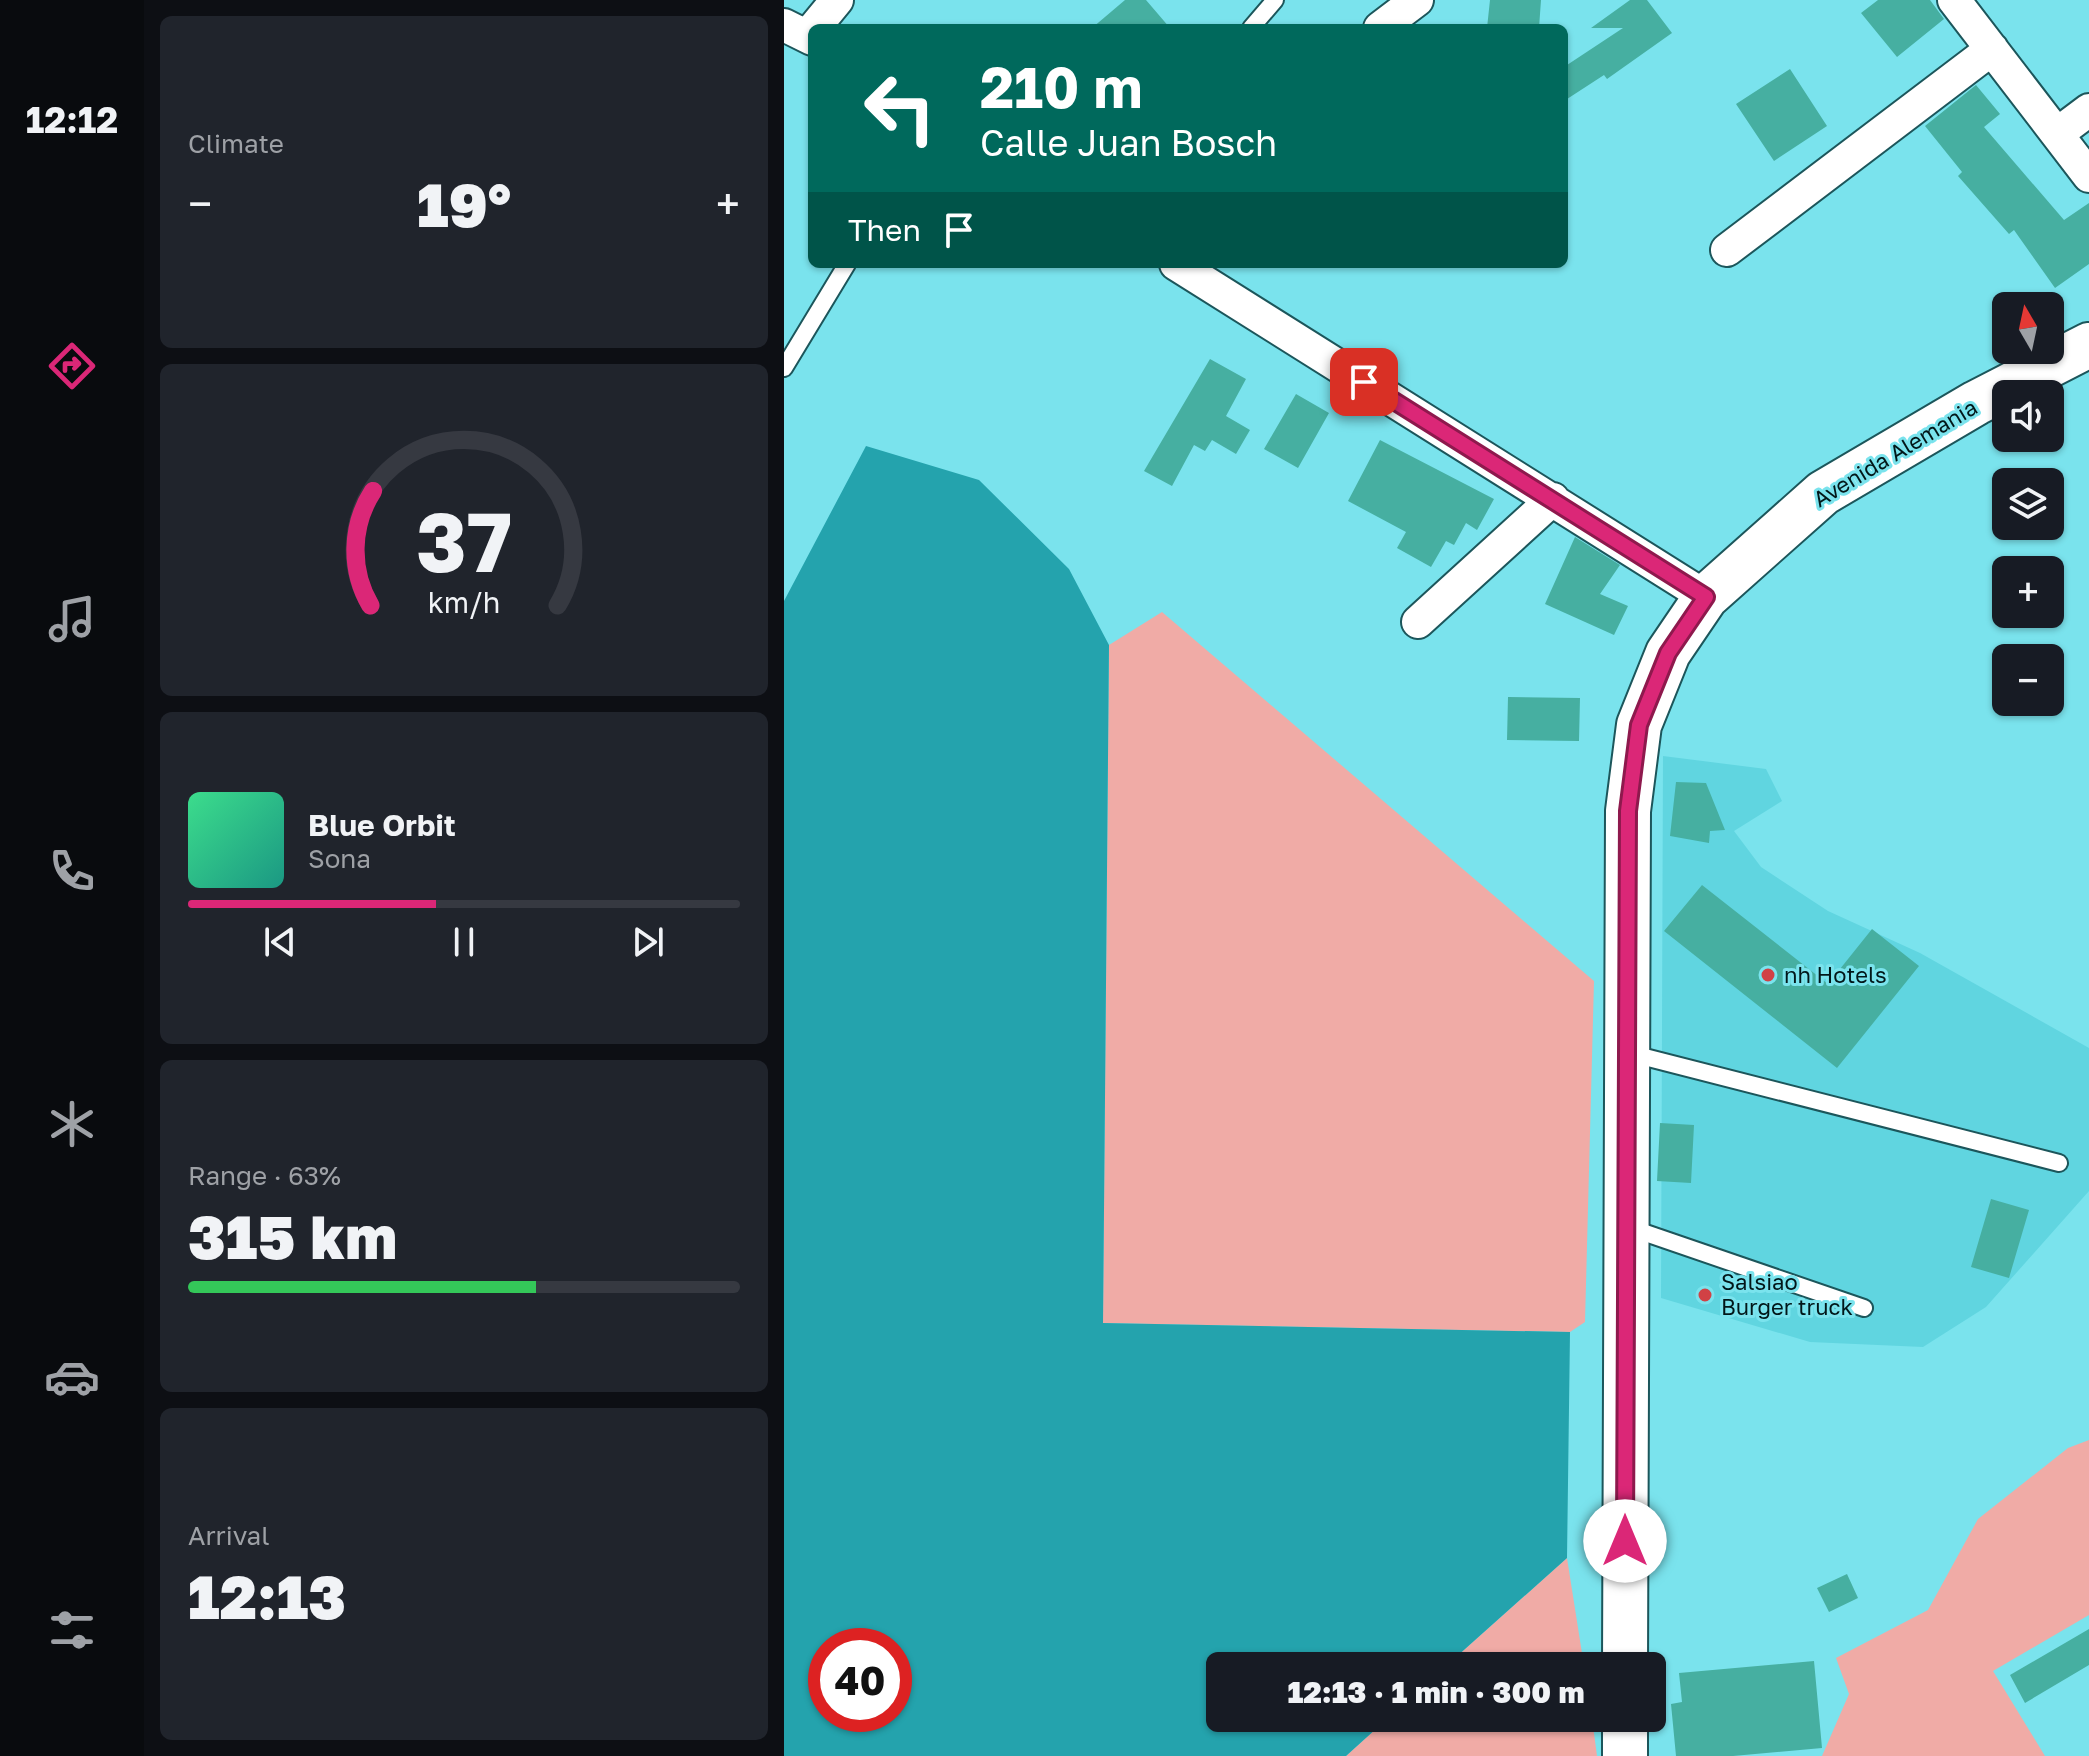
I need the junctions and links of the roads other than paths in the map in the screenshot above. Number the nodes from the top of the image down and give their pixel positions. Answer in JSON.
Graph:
{"nodes":[{"id":1,"x":837,"y":0,"type":"edge"},
{"id":2,"x":1275,"y":0,"type":"edge"},
{"id":3,"x":1417,"y":0,"type":"edge"},
{"id":4,"x":1954,"y":0,"type":"edge"},
{"id":5,"x":814,"y":24,"type":"edge"},
{"id":6,"x":1254,"y":24,"type":"edge"},
{"id":7,"x":1385,"y":24,"type":"edge"},
{"id":8,"x":1992,"y":49,"type":"junction"},
{"id":9,"x":2089,"y":110,"type":"edge"},
{"id":10,"x":2057,"y":134,"type":"junction"},
{"id":11,"x":2089,"y":176,"type":"edge"},
{"id":12,"x":1727,"y":250,"type":"dead end"},
{"id":13,"x":845,"y":268,"type":"edge"},
{"id":14,"x":1182,"y":268,"type":"edge"},
{"id":15,"x":2089,"y":345,"type":"edge"},
{"id":16,"x":784,"y":368,"type":"edge"},
{"id":17,"x":1553,"y":499,"type":"junction"},
{"id":18,"x":1706,"y":597,"type":"junction"},
{"id":19,"x":1418,"y":622,"type":"dead end"},
{"id":20,"x":1627,"y":1052,"type":"junction"},
{"id":21,"x":2059,"y":1163,"type":"dead end"},
{"id":22,"x":1627,"y":1227,"type":"junction"},
{"id":23,"x":1864,"y":1308,"type":"dead end"},
{"id":24,"x":1625,"y":1652,"type":"edge"},
{"id":25,"x":1625,"y":1732,"type":"edge"},
{"id":26,"x":1625,"y":1756,"type":"edge"}],
"edges":[{"from":1,"to":5,"type":"street"},
{"from":2,"to":6,"type":"lane"},
{"from":3,"to":7,"type":"street"},
{"from":4,"to":8,"type":"street"},
{"from":8,"to":10,"type":"street"},
{"from":8,"to":12,"type":"street"},
{"from":9,"to":10,"type":"street"},
{"from":10,"to":11,"type":"street"},
{"from":13,"to":16,"type":"lane"},
{"from":14,"to":17,"type":"street"},
{"from":15,"to":18,"type":"street","name":"Avenida Alemania"},
{"from":17,"to":18,"type":"street"},
{"from":17,"to":19,"type":"street"},
{"from":18,"to":20,"type":"street","name":"Avenida Alemania"},
{"from":20,"to":21,"type":"lane"},
{"from":20,"to":22,"type":"street","name":"Avenida Alemania"},
{"from":22,"to":23,"type":"lane"},
{"from":22,"to":24,"type":"street","name":"Avenida Alemania"},
{"from":25,"to":26,"type":"street"}]}
